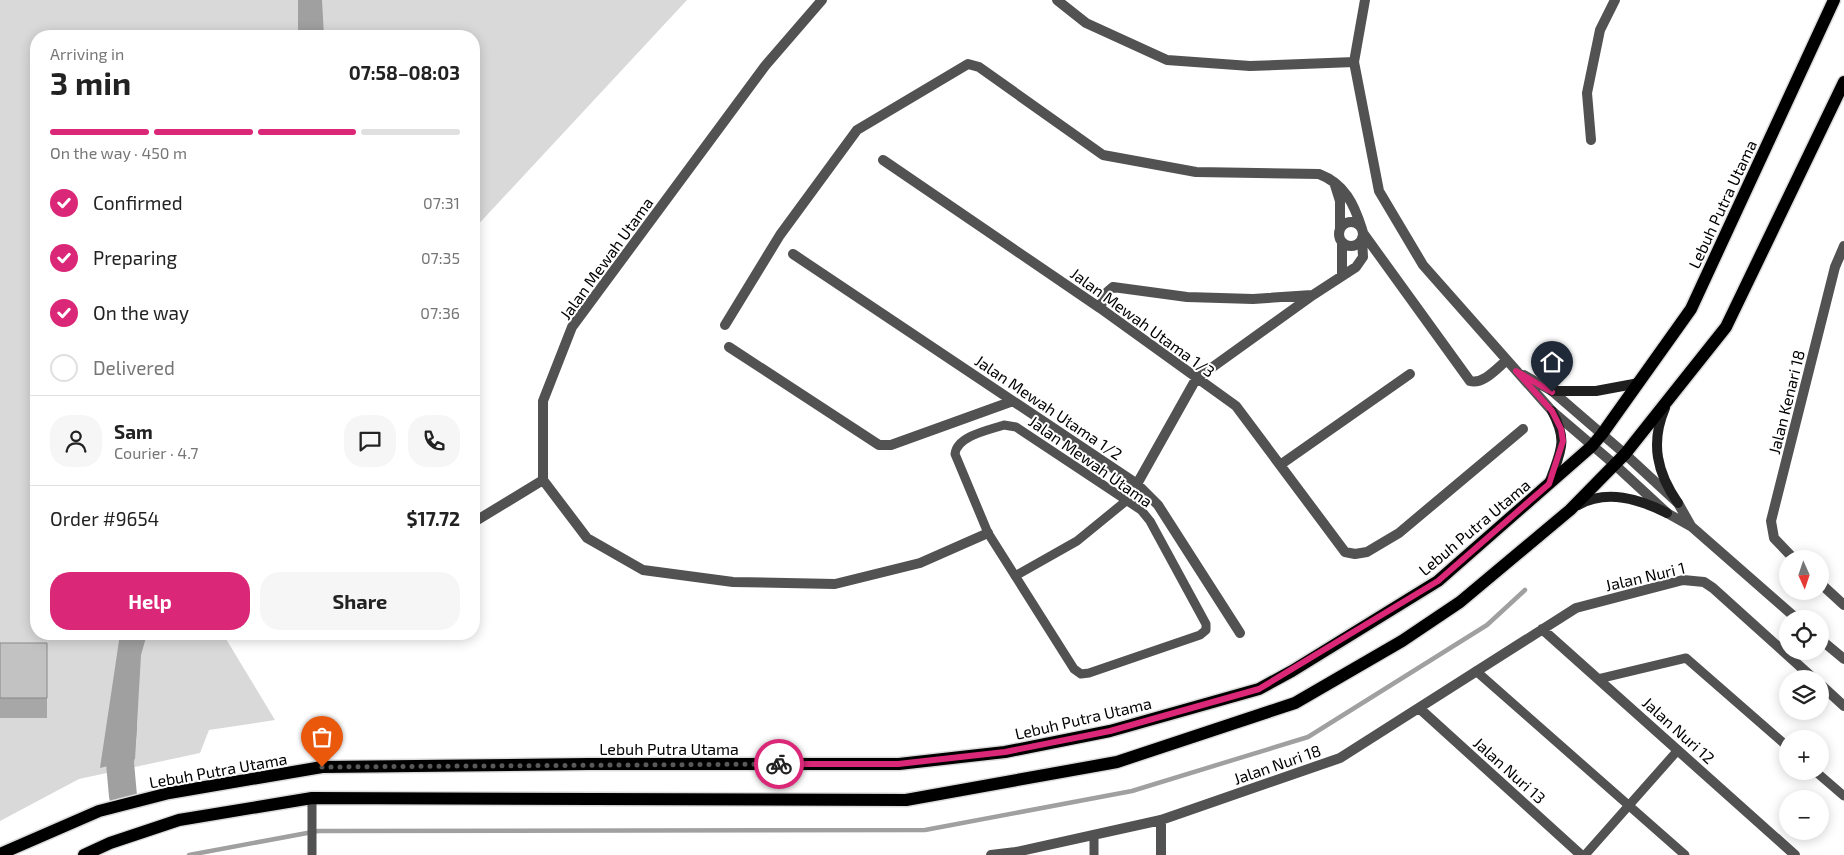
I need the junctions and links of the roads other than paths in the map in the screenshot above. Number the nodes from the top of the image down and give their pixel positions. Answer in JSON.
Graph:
{"nodes":[{"id":1,"x":822,"y":0,"type":"edge"},
{"id":2,"x":1057,"y":0,"type":"edge"},
{"id":3,"x":1365,"y":0,"type":"edge"},
{"id":4,"x":1615,"y":0,"type":"edge"},
{"id":5,"x":1834,"y":0,"type":"edge"},
{"id":6,"x":1354,"y":62,"type":"junction"},
{"id":7,"x":1844,"y":82,"type":"edge"},
{"id":8,"x":1591,"y":140,"type":"dead end"},
{"id":9,"x":883,"y":160,"type":"dead end"},
{"id":10,"x":1334,"y":182,"type":"junction"},
{"id":11,"x":1340,"y":229,"type":"junction"},
{"id":12,"x":1363,"y":234,"type":"junction"},
{"id":13,"x":1342,"y":242,"type":"junction"},
{"id":14,"x":1844,"y":246,"type":"edge"},
{"id":15,"x":793,"y":254,"type":"dead end"},
{"id":16,"x":1840,"y":269,"type":"edge"},
{"id":17,"x":1342,"y":274,"type":"junction"},
{"id":18,"x":1313,"y":295,"type":"junction"},
{"id":19,"x":1100,"y":308,"type":"junction"},
{"id":20,"x":725,"y":325,"type":"dead end"},
{"id":21,"x":729,"y":347,"type":"dead end"},
{"id":22,"x":1507,"y":360,"type":"junction"},
{"id":23,"x":1516,"y":371,"type":"junction"},
{"id":24,"x":1410,"y":374,"type":"dead end"},
{"id":25,"x":1196,"y":379,"type":"junction"},
{"id":26,"x":1639,"y":383,"type":"junction"},
{"id":27,"x":1681,"y":385,"type":"junction"},
{"id":28,"x":1552,"y":392,"type":"junction"},
{"id":29,"x":1013,"y":401,"type":"junction"},
{"id":30,"x":1552,"y":411,"type":"junction"},
{"id":31,"x":1523,"y":429,"type":"dead end"},
{"id":32,"x":1602,"y":434,"type":"junction"},
{"id":33,"x":1592,"y":446,"type":"junction"},
{"id":34,"x":1626,"y":454,"type":"junction"},
{"id":35,"x":1614,"y":464,"type":"junction"},
{"id":36,"x":1280,"y":465,"type":"junction"},
{"id":37,"x":544,"y":480,"type":"junction"},
{"id":38,"x":1137,"y":484,"type":"junction"},
{"id":39,"x":1549,"y":484,"type":"junction"},
{"id":40,"x":1126,"y":501,"type":"junction"},
{"id":41,"x":1678,"y":503,"type":"junction"},
{"id":42,"x":1570,"y":510,"type":"junction"},
{"id":43,"x":1667,"y":513,"type":"junction"},
{"id":44,"x":480,"y":518,"type":"edge"},
{"id":45,"x":1692,"y":527,"type":"junction"},
{"id":46,"x":988,"y":533,"type":"junction"},
{"id":47,"x":1785,"y":550,"type":"edge"},
{"id":48,"x":1015,"y":576,"type":"junction"},
{"id":49,"x":1829,"y":591,"type":"edge"},
{"id":50,"x":1844,"y":605,"type":"edge"},
{"id":51,"x":1787,"y":610,"type":"edge"},
{"id":52,"x":1542,"y":629,"type":"junction"},
{"id":53,"x":1240,"y":633,"type":"dead end"},
{"id":54,"x":1829,"y":647,"type":"edge"},
{"id":55,"x":1844,"y":660,"type":"edge"},
{"id":56,"x":1804,"y":670,"type":"edge"},
{"id":57,"x":1476,"y":671,"type":"junction"},
{"id":58,"x":1598,"y":679,"type":"junction"},
{"id":59,"x":1829,"y":692,"type":"edge"},
{"id":60,"x":1844,"y":706,"type":"edge"},
{"id":61,"x":1419,"y":708,"type":"junction"},
{"id":62,"x":1779,"y":739,"type":"edge"},
{"id":63,"x":1678,"y":750,"type":"junction"},
{"id":64,"x":1825,"y":780,"type":"edge"},
{"id":65,"x":1844,"y":796,"type":"edge"},
{"id":66,"x":312,"y":798,"type":"junction"},
{"id":67,"x":1629,"y":805,"type":"junction"},
{"id":68,"x":1161,"y":820,"type":"junction"},
{"id":69,"x":1094,"y":835,"type":"junction"},
{"id":70,"x":312,"y":850,"type":"edge"},
{"id":71,"x":0,"y":854,"type":"edge"},
{"id":72,"x":1016,"y":854,"type":"edge"},
{"id":73,"x":84,"y":855,"type":"edge"},
{"id":74,"x":991,"y":855,"type":"edge"},
{"id":75,"x":1094,"y":855,"type":"edge"},
{"id":76,"x":1161,"y":855,"type":"edge"},
{"id":77,"x":1581,"y":855,"type":"edge"},
{"id":78,"x":1585,"y":855,"type":"edge"},
{"id":79,"x":1685,"y":855,"type":"edge"},
{"id":80,"x":1795,"y":855,"type":"edge"}],
"edges":[{"from":1,"to":37,"type":"street","name":"Jalan Mewah Utama"},
{"from":2,"to":6,"type":"street"},
{"from":3,"to":6,"type":"street"},
{"from":4,"to":8,"type":"street"},
{"from":5,"to":26,"type":"main road","name":"Lebuh Putra Utama"},
{"from":6,"to":22,"type":"street"},
{"from":7,"to":27,"type":"main road"},
{"from":9,"to":19,"type":"street","name":"Jalan Mewah Utama 1/3"},
{"from":10,"to":11,"type":"street"},
{"from":10,"to":12,"type":"street"},
{"from":10,"to":20,"type":"street"},
{"from":11,"to":12,"type":"street"},
{"from":11,"to":13,"type":"street"},
{"from":12,"to":13,"type":"street"},
{"from":12,"to":17,"type":"street"},
{"from":12,"to":22,"type":"street"},
{"from":13,"to":17,"type":"street"},
{"from":14,"to":16,"type":"street","name":"Jalan Kenari 18"},
{"from":15,"to":29,"type":"street","name":"Jalan Mewah Utama 1/2"},
{"from":16,"to":47,"type":"street","name":"Jalan Kenari 18"},
{"from":17,"to":18,"type":"street"},
{"from":18,"to":19,"type":"street"},
{"from":18,"to":25,"type":"street"},
{"from":19,"to":25,"type":"street","name":"Jalan Mewah Utama 1/3"},
{"from":21,"to":29,"type":"street"},
{"from":22,"to":23,"type":"street"},
{"from":23,"to":28,"type":"street"},
{"from":23,"to":30,"type":"street"},
{"from":24,"to":36,"type":"street"},
{"from":25,"to":36,"type":"street","name":"Jalan Mewah Utama 1/3"},
{"from":25,"to":38,"type":"street"},
{"from":26,"to":28,"type":"main road"},
{"from":26,"to":32,"type":"main road","name":"Lebuh Putra Utama"},
{"from":27,"to":34,"type":"main road"},
{"from":27,"to":41,"type":"main road"},
{"from":28,"to":32,"type":"street"},
{"from":29,"to":38,"type":"street","name":"Jalan Mewah Utama 1/2"},
{"from":30,"to":33,"type":"street"},
{"from":30,"to":39,"type":"main road"},
{"from":31,"to":36,"type":"street","name":"Jalan Mewah Utama 1/3"},
{"from":32,"to":33,"type":"main road","name":"Lebuh Putra Utama"},
{"from":32,"to":34,"type":"street"},
{"from":33,"to":35,"type":"street"},
{"from":33,"to":39,"type":"main road","name":"Lebuh Putra Utama"},
{"from":34,"to":35,"type":"main road"},
{"from":34,"to":41,"type":"street"},
{"from":35,"to":42,"type":"main road"},
{"from":35,"to":43,"type":"street"},
{"from":37,"to":44,"type":"street"},
{"from":37,"to":46,"type":"street"},
{"from":38,"to":53,"type":"street","name":"Jalan Mewah Utama 1/2"},
{"from":39,"to":71,"type":"main road","name":"Lebuh Putra Utama"},
{"from":40,"to":46,"type":"lane","name":"Jalan Mewah Utama"},
{"from":40,"to":48,"type":"lane"},
{"from":40,"to":48,"type":"lane","name":"Jalan Mewah Utama"},
{"from":41,"to":45,"type":"street"},
{"from":42,"to":43,"type":"main road"},
{"from":42,"to":66,"type":"main road"},
{"from":43,"to":45,"type":"street"},
{"from":45,"to":51,"type":"street"},
{"from":46,"to":48,"type":"lane","name":"Jalan Mewah Utama"},
{"from":49,"to":50,"type":"street"},
{"from":52,"to":56,"type":"street","name":"Jalan Nuri 1"},
{"from":52,"to":57,"type":"street","name":"Jalan Nuri 18"},
{"from":52,"to":58,"type":"street","name":"Jalan Nuri 12"},
{"from":54,"to":55,"type":"street"},
{"from":57,"to":61,"type":"street","name":"Jalan Nuri 18"},
{"from":57,"to":67,"type":"lane"},
{"from":58,"to":62,"type":"lane"},
{"from":58,"to":63,"type":"street","name":"Jalan Nuri 12"},
{"from":59,"to":60,"type":"street"},
{"from":61,"to":68,"type":"street","name":"Jalan Nuri 18"},
{"from":61,"to":77,"type":"street","name":"Jalan Nuri 13"},
{"from":63,"to":67,"type":"lane"},
{"from":63,"to":80,"type":"street","name":"Jalan Nuri 12"},
{"from":64,"to":65,"type":"lane"},
{"from":66,"to":70,"type":"lane"},
{"from":66,"to":73,"type":"main road"},
{"from":67,"to":78,"type":"lane"},
{"from":67,"to":79,"type":"lane"},
{"from":68,"to":69,"type":"street","name":"Jalan Nuri 18"},
{"from":68,"to":76,"type":"street"},
{"from":69,"to":72,"type":"street","name":"Jalan Nuri 18"},
{"from":69,"to":75,"type":"lane"},
{"from":72,"to":74,"type":"street","name":"Jalan Nuri 18"}]}
